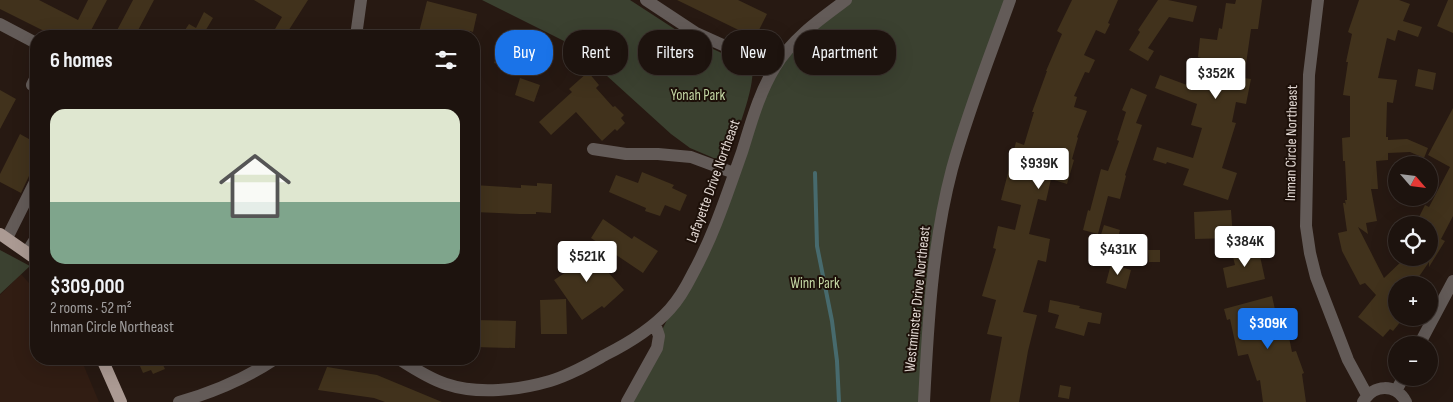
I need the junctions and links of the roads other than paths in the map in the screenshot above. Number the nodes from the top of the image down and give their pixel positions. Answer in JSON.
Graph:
{"nodes":[{"id":1,"x":361,"y":0,"type":"edge"},
{"id":2,"x":646,"y":0,"type":"edge"},
{"id":3,"x":846,"y":0,"type":"edge"},
{"id":4,"x":1010,"y":0,"type":"edge"},
{"id":5,"x":1318,"y":0,"type":"edge"},
{"id":6,"x":0,"y":24,"type":"edge"},
{"id":7,"x":357,"y":30,"type":"edge"},
{"id":8,"x":30,"y":40,"type":"edge"},
{"id":9,"x":722,"y":45,"type":"edge"},
{"id":10,"x":784,"y":54,"type":"edge"},
{"id":11,"x":771,"y":75,"type":"edge"},
{"id":12,"x":593,"y":149,"type":"dead end"},
{"id":13,"x":734,"y":173,"type":"junction"},
{"id":14,"x":30,"y":190,"type":"edge"},
{"id":15,"x":3,"y":236,"type":"edge"},
{"id":16,"x":30,"y":254,"type":"edge"},
{"id":17,"x":1453,"y":281,"type":"edge"},
{"id":18,"x":655,"y":324,"type":"junction"},
{"id":19,"x":1424,"y":336,"type":"edge"},
{"id":20,"x":105,"y":365,"type":"edge"},
{"id":21,"x":265,"y":365,"type":"edge"},
{"id":22,"x":410,"y":365,"type":"edge"},
{"id":23,"x":1398,"y":386,"type":"edge"},
{"id":24,"x":1396,"y":390,"type":"junction"},
{"id":25,"x":496,"y":396,"type":"edge"},
{"id":26,"x":1365,"y":399,"type":"edge"},
{"id":27,"x":188,"y":401,"type":"edge"},
{"id":28,"x":121,"y":402,"type":"edge"},
{"id":29,"x":627,"y":402,"type":"edge"},
{"id":30,"x":924,"y":402,"type":"edge"},
{"id":31,"x":1406,"y":402,"type":"edge"}],
"edges":[{"from":1,"to":7,"type":"street"},
{"from":2,"to":9,"type":"street"},
{"from":3,"to":10,"type":"street","name":"Lafayette Drive Northeast"},
{"from":4,"to":30,"type":"street","name":"Westminster Drive Northeast"},
{"from":5,"to":26,"type":"street","name":"Inman Circle Northeast"},
{"from":6,"to":8,"type":"street"},
{"from":11,"to":13,"type":"street","name":"Lafayette Drive Northeast"},
{"from":12,"to":13,"type":"street"},
{"from":13,"to":18,"type":"street","name":"Lafayette Drive Northeast"},
{"from":14,"to":15,"type":"street"},
{"from":15,"to":16,"type":"main road"},
{"from":17,"to":19,"type":"street"},
{"from":18,"to":25,"type":"street","name":"Lafayette Drive Northeast"},
{"from":18,"to":29,"type":"street"},
{"from":20,"to":28,"type":"main road"},
{"from":21,"to":27,"type":"street"},
{"from":22,"to":25,"type":"street","name":"Lafayette Drive Northeast"},
{"from":23,"to":24,"type":"street"},
{"from":24,"to":26,"type":"street"},
{"from":24,"to":31,"type":"street"}]}
